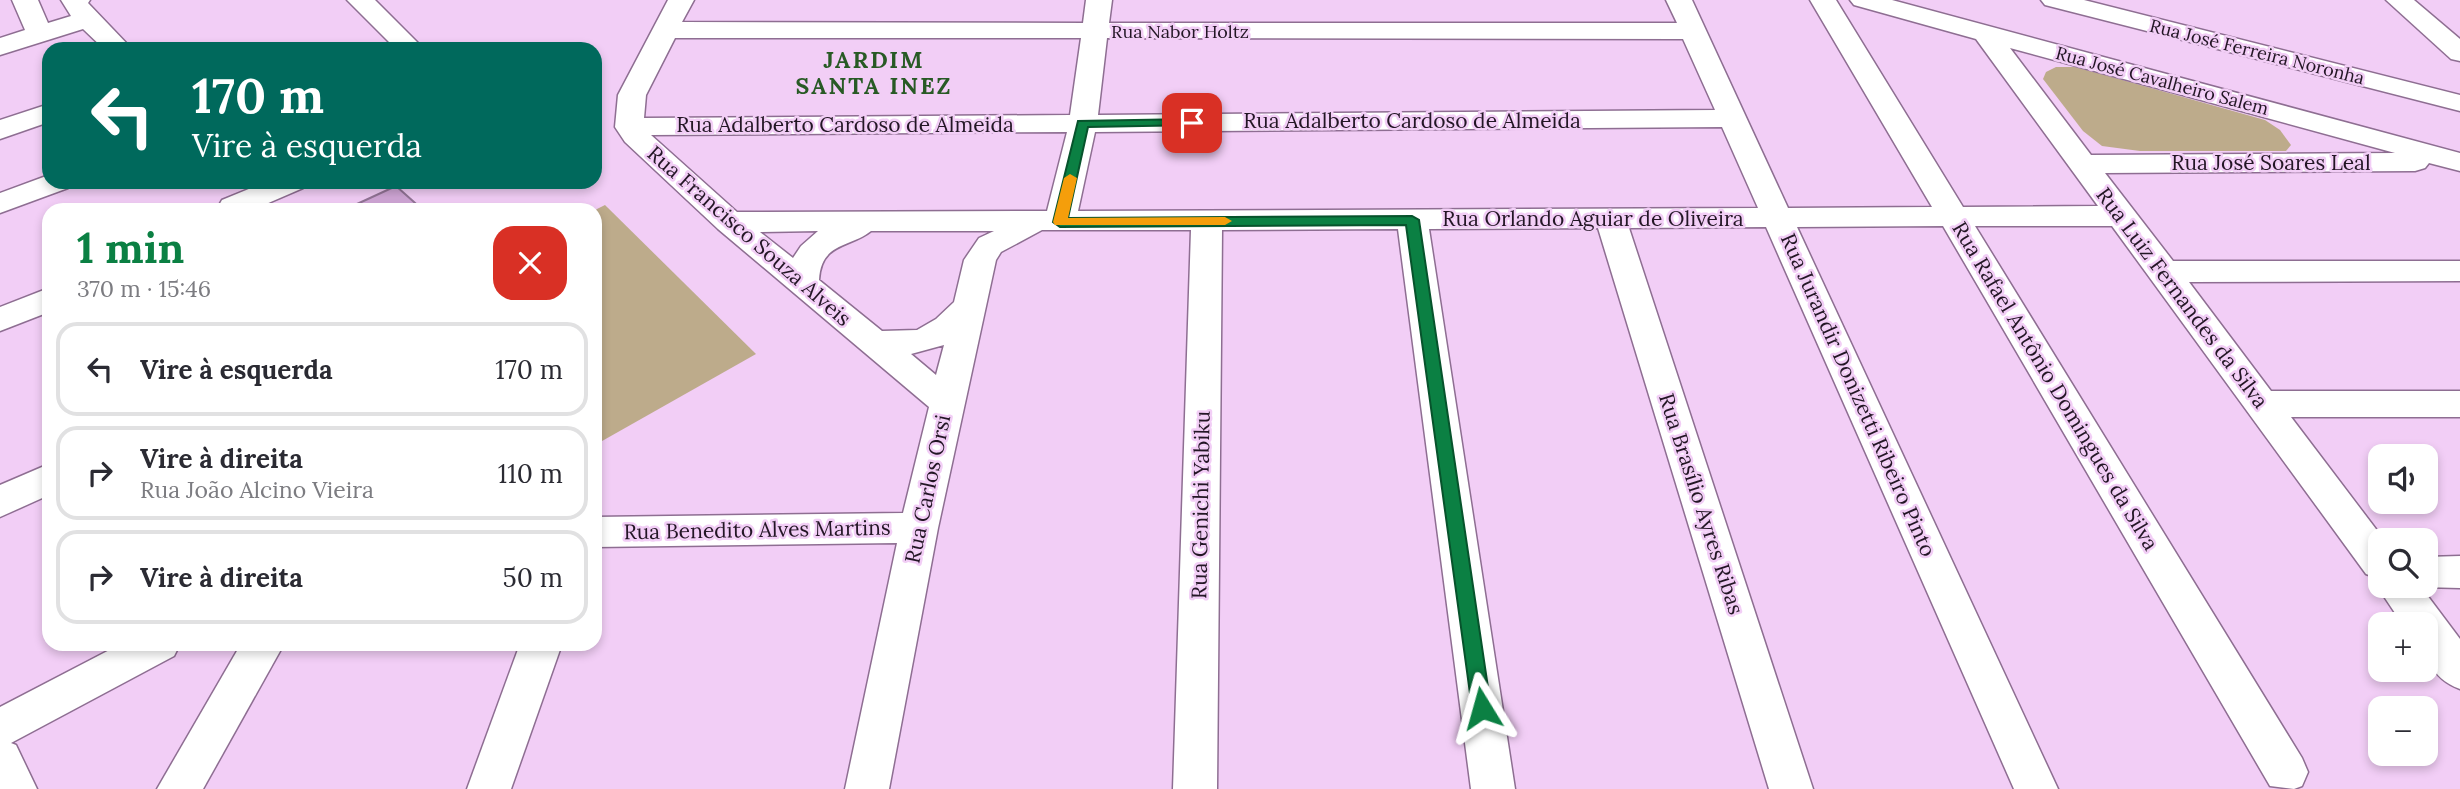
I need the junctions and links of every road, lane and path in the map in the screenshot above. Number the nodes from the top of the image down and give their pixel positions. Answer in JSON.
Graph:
{"nodes":[{"id":1,"x":25,"y":0,"type":"edge"},
{"id":2,"x":360,"y":0,"type":"edge"},
{"id":3,"x":681,"y":0,"type":"edge"},
{"id":4,"x":1099,"y":0,"type":"edge"},
{"id":5,"x":1824,"y":0,"type":"edge"},
{"id":6,"x":1863,"y":0,"type":"edge"},
{"id":7,"x":2054,"y":0,"type":"edge"},
{"id":8,"x":2130,"y":0,"type":"edge"},
{"id":9,"x":2399,"y":0,"type":"edge"},
{"id":10,"x":77,"y":5,"type":"edge"},
{"id":11,"x":1686,"y":15,"type":"edge"},
{"id":12,"x":2153,"y":25,"type":"junction"},
{"id":13,"x":667,"y":30,"type":"junction"},
{"id":14,"x":1095,"y":32,"type":"junction"},
{"id":15,"x":1985,"y":33,"type":"junction"},
{"id":16,"x":40,"y":34,"type":"junction"},
{"id":17,"x":112,"y":42,"type":"edge"},
{"id":18,"x":397,"y":42,"type":"edge"},
{"id":19,"x":0,"y":47,"type":"edge"},
{"id":20,"x":2460,"y":53,"type":"edge"},
{"id":21,"x":2460,"y":103,"type":"edge"},
{"id":22,"x":42,"y":115,"type":"edge"},
{"id":23,"x":2291,"y":116,"type":"junction"},
{"id":24,"x":1733,"y":118,"type":"junction"},
{"id":25,"x":1083,"y":124,"type":"junction"},
{"id":26,"x":629,"y":127,"type":"junction"},
{"id":27,"x":0,"y":130,"type":"edge"},
{"id":28,"x":2460,"y":162,"type":"edge"},
{"id":29,"x":2297,"y":163,"type":"junction"},
{"id":30,"x":2082,"y":164,"type":"junction"},
{"id":31,"x":42,"y":188,"type":"edge"},
{"id":32,"x":277,"y":189,"type":"edge"},
{"id":33,"x":246,"y":203,"type":"edge"},
{"id":34,"x":0,"y":204,"type":"edge"},
{"id":35,"x":2121,"y":216,"type":"junction"},
{"id":36,"x":1954,"y":217,"type":"junction"},
{"id":37,"x":1778,"y":218,"type":"junction"},
{"id":38,"x":1611,"y":219,"type":"junction"},
{"id":39,"x":1412,"y":220,"type":"junction"},
{"id":40,"x":1207,"y":221,"type":"junction"},
{"id":41,"x":729,"y":222,"type":"junction"},
{"id":42,"x":879,"y":222,"type":"junction"},
{"id":43,"x":914,"y":222,"type":"junction"},
{"id":44,"x":1049,"y":222,"type":"junction"},
{"id":45,"x":2460,"y":271,"type":"edge"},
{"id":46,"x":2163,"y":272,"type":"junction"},
{"id":47,"x":803,"y":284,"type":"junction"},
{"id":48,"x":973,"y":289,"type":"junction"},
{"id":49,"x":42,"y":302,"type":"edge"},
{"id":50,"x":0,"y":320,"type":"edge"},
{"id":51,"x":871,"y":341,"type":"junction"},
{"id":52,"x":947,"y":403,"type":"junction"},
{"id":53,"x":2261,"y":404,"type":"junction"},
{"id":54,"x":2460,"y":404,"type":"edge"},
{"id":55,"x":42,"y":481,"type":"edge"},
{"id":56,"x":0,"y":502,"type":"edge"},
{"id":57,"x":919,"y":528,"type":"junction"},
{"id":58,"x":602,"y":531,"type":"edge"},
{"id":59,"x":2368,"y":548,"type":"edge"},
{"id":60,"x":2460,"y":572,"type":"edge"},
{"id":61,"x":2438,"y":573,"type":"edge"},
{"id":62,"x":2406,"y":598,"type":"edge"},
{"id":63,"x":146,"y":651,"type":"edge"},
{"id":64,"x":259,"y":651,"type":"edge"},
{"id":65,"x":538,"y":651,"type":"edge"},
{"id":66,"x":2460,"y":671,"type":"edge"},
{"id":67,"x":0,"y":728,"type":"edge"},
{"id":68,"x":0,"y":759,"type":"edge"},
{"id":69,"x":2286,"y":772,"type":"dead end"},
{"id":70,"x":15,"y":789,"type":"edge"},
{"id":71,"x":179,"y":789,"type":"edge"},
{"id":72,"x":489,"y":789,"type":"edge"},
{"id":73,"x":867,"y":789,"type":"edge"},
{"id":74,"x":1195,"y":789,"type":"edge"},
{"id":75,"x":1493,"y":789,"type":"edge"},
{"id":76,"x":1791,"y":789,"type":"edge"},
{"id":77,"x":2036,"y":789,"type":"edge"}],
"edges":[{"from":1,"to":16,"type":"street"},
{"from":2,"to":18,"type":"street"},
{"from":3,"to":13,"type":"street","name":"Rua Francisco Souza Alveis"},
{"from":4,"to":14,"type":"street"},
{"from":5,"to":36,"type":"street","name":"Rua Rafael Antônio Domingues da Silva"},
{"from":6,"to":15,"type":"street","name":"Rua José Cavalheiro Salem"},
{"from":7,"to":12,"type":"street","name":"Rua José Ferreira Noronha"},
{"from":8,"to":12,"type":"street"},
{"from":9,"to":20,"type":"street"},
{"from":10,"to":16,"type":"street"},
{"from":10,"to":17,"type":"street"},
{"from":11,"to":14,"type":"street","name":"Rua Nabor Holtz"},
{"from":11,"to":24,"type":"street","name":"Rua Jurandir Donizetti Ribeiro Pinto"},
{"from":12,"to":21,"type":"street","name":"Rua José Ferreira Noronha"},
{"from":13,"to":14,"type":"street","name":"Rua Nabor Holtz"},
{"from":13,"to":26,"type":"street","name":"Rua Francisco Souza Alveis"},
{"from":14,"to":25,"type":"street"},
{"from":15,"to":23,"type":"street","name":"Rua José Cavalheiro Salem"},
{"from":15,"to":30,"type":"street","name":"Rua Luiz Fernandes da Silva"},
{"from":16,"to":19,"type":"street"},
{"from":22,"to":27,"type":"street"},
{"from":23,"to":28,"type":"street","name":"Rua José Cavalheiro Salem"},
{"from":23,"to":29,"type":"street"},
{"from":24,"to":25,"type":"street","name":"Rua Adalberto Cardoso de Almeida"},
{"from":24,"to":37,"type":"street","name":"Rua Jurandir Donizetti Ribeiro Pinto"},
{"from":25,"to":26,"type":"street","name":"Rua Adalberto Cardoso de Almeida"},
{"from":25,"to":44,"type":"street"},
{"from":26,"to":41,"type":"street","name":"Rua Francisco Souza Alveis"},
{"from":28,"to":29,"type":"street","name":"Rua José Soares Leal"},
{"from":29,"to":30,"type":"street","name":"Rua José Soares Leal"},
{"from":30,"to":35,"type":"street","name":"Rua Luiz Fernandes da Silva"},
{"from":31,"to":34,"type":"street"},
{"from":32,"to":33,"type":"street"},
{"from":35,"to":36,"type":"street","name":"Rua Orlando Aguiar de Oliveira"},
{"from":35,"to":46,"type":"street","name":"Rua Luiz Fernandes da Silva"},
{"from":36,"to":37,"type":"street","name":"Rua Orlando Aguiar de Oliveira"},
{"from":36,"to":69,"type":"street","name":"Rua Rafael Antônio Domingues da Silva"},
{"from":37,"to":38,"type":"street","name":"Rua Orlando Aguiar de Oliveira"},
{"from":37,"to":77,"type":"street","name":"Rua Jurandir Donizetti Ribeiro Pinto"},
{"from":38,"to":39,"type":"street","name":"Rua Orlando Aguiar de Oliveira"},
{"from":38,"to":76,"type":"street","name":"Rua Brasílio Ayres Ribas"},
{"from":39,"to":40,"type":"street","name":"Rua Orlando Aguiar de Oliveira"},
{"from":39,"to":75,"type":"street"},
{"from":40,"to":44,"type":"street","name":"Rua Orlando Aguiar de Oliveira"},
{"from":40,"to":74,"type":"street","name":"Rua Genichi Yabiku"},
{"from":41,"to":42,"type":"street","name":"Rua Orlando Aguiar de Oliveira"},
{"from":41,"to":47,"type":"street","name":"Rua Francisco Souza Alveis"},
{"from":42,"to":43,"type":"street","name":"Rua Orlando Aguiar de Oliveira"},
{"from":42,"to":47,"type":"street"},
{"from":43,"to":44,"type":"street","name":"Rua Orlando Aguiar de Oliveira"},
{"from":43,"to":48,"type":"street"},
{"from":44,"to":48,"type":"street","name":"Rua Carlos Orsi"},
{"from":45,"to":46,"type":"street"},
{"from":46,"to":53,"type":"street","name":"Rua Luiz Fernandes da Silva"},
{"from":47,"to":51,"type":"street","name":"Rua Francisco Souza Alveis"},
{"from":48,"to":51,"type":"street"},
{"from":48,"to":52,"type":"street","name":"Rua Carlos Orsi"},
{"from":49,"to":50,"type":"street"},
{"from":51,"to":52,"type":"street","name":"Rua Francisco Souza Alveis"},
{"from":52,"to":57,"type":"street","name":"Rua Carlos Orsi"},
{"from":53,"to":54,"type":"street"},
{"from":53,"to":59,"type":"street","name":"Rua Luiz Fernandes da Silva"},
{"from":55,"to":56,"type":"street"},
{"from":57,"to":58,"type":"street","name":"Rua Benedito Alves Martins"},
{"from":57,"to":73,"type":"street","name":"Rua Carlos Orsi"},
{"from":60,"to":61,"type":"street"},
{"from":62,"to":66,"type":"street"},
{"from":63,"to":67,"type":"street"},
{"from":64,"to":71,"type":"street"},
{"from":65,"to":72,"type":"street"},
{"from":68,"to":70,"type":"street"}]}
